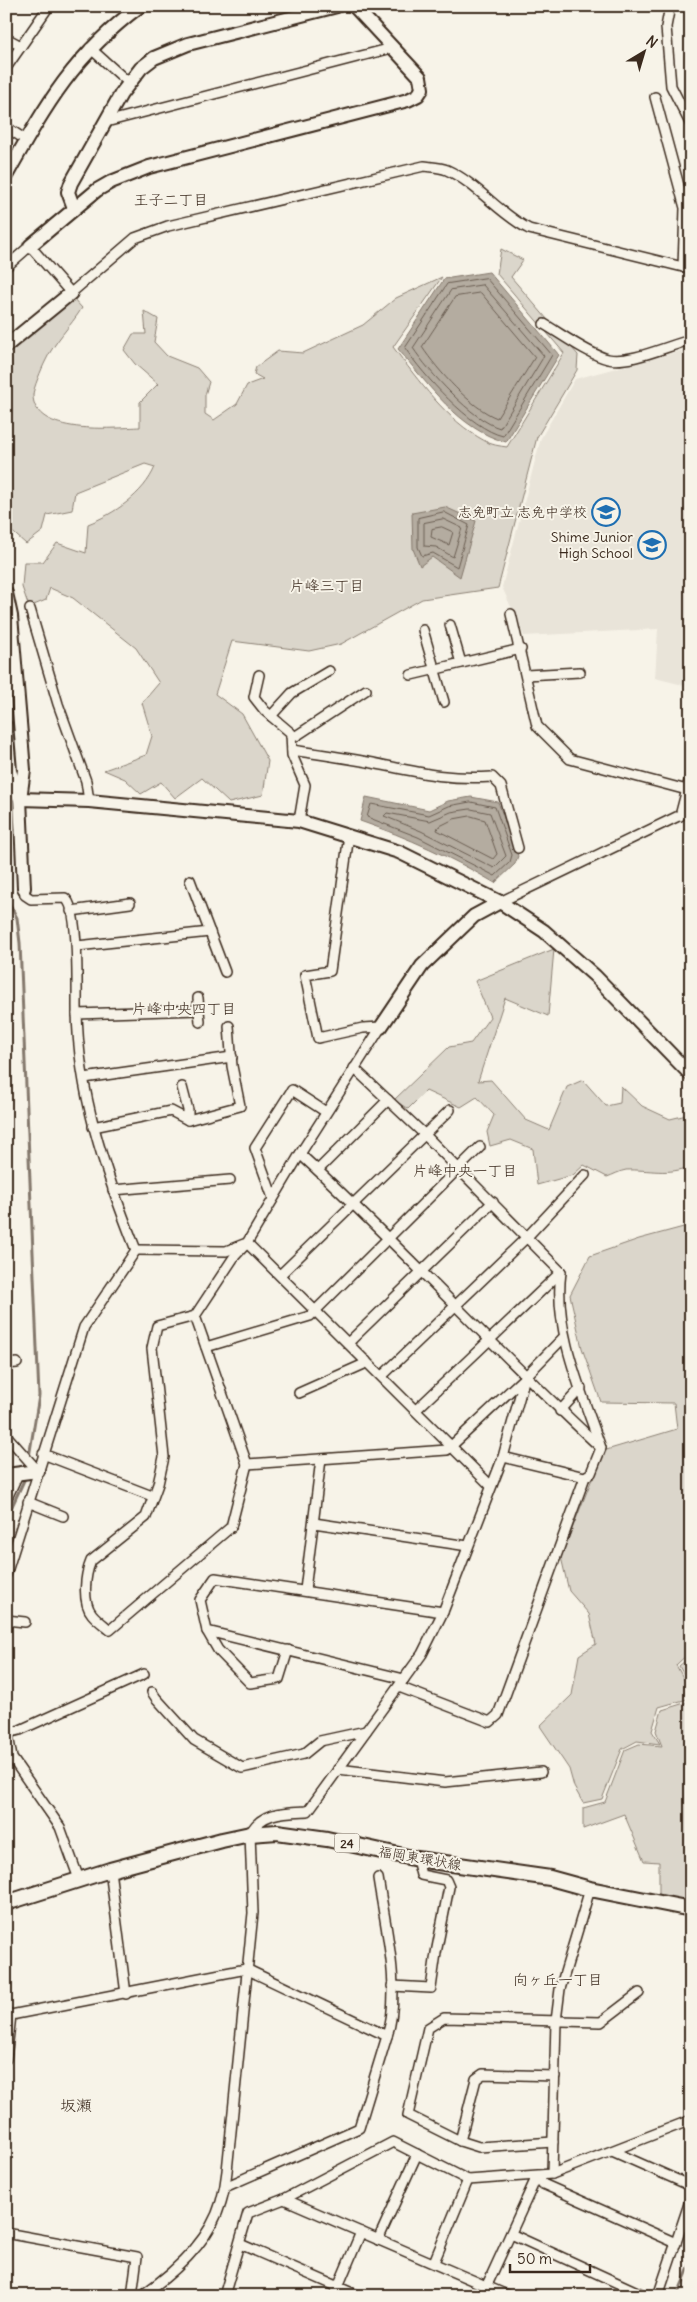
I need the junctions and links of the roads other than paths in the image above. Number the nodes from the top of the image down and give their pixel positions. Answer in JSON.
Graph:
{"nodes":[{"id":1,"x":140,"y":6,"type":"edge"},
{"id":2,"x":337,"y":6,"type":"edge"},
{"id":3,"x":354,"y":6,"type":"edge"},
{"id":4,"x":670,"y":6,"type":"edge"},
{"id":5,"x":48,"y":7,"type":"edge"},
{"id":6,"x":6,"y":38,"type":"edge"},
{"id":7,"x":21,"y":46,"type":"junction"},
{"id":8,"x":90,"y":48,"type":"junction"},
{"id":9,"x":392,"y":48,"type":"junction"},
{"id":10,"x":6,"y":68,"type":"edge"},
{"id":11,"x":128,"y":82,"type":"junction"},
{"id":12,"x":655,"y":97,"type":"dead end"},
{"id":13,"x":106,"y":122,"type":"junction"},
{"id":14,"x":691,"y":125,"type":"edge"},
{"id":15,"x":6,"y":127,"type":"edge"},
{"id":16,"x":26,"y":140,"type":"junction"},
{"id":17,"x":6,"y":176,"type":"edge"},
{"id":18,"x":74,"y":208,"type":"junction"},
{"id":19,"x":30,"y":246,"type":"junction"},
{"id":20,"x":6,"y":267,"type":"edge"},
{"id":21,"x":687,"y":268,"type":"edge"},
{"id":22,"x":71,"y":292,"type":"junction"},
{"id":23,"x":544,"y":324,"type":"dead end"},
{"id":24,"x":691,"y":340,"type":"edge"},
{"id":25,"x":6,"y":346,"type":"edge"},
{"id":26,"x":6,"y":593,"type":"edge"},
{"id":27,"x":30,"y":610,"type":"dead end"},
{"id":28,"x":511,"y":614,"type":"dead end"},
{"id":29,"x":450,"y":625,"type":"dead end"},
{"id":30,"x":424,"y":630,"type":"dead end"},
{"id":31,"x":520,"y":649,"type":"junction"},
{"id":32,"x":461,"y":663,"type":"junction"},
{"id":33,"x":434,"y":669,"type":"junction"},
{"id":34,"x":329,"y":671,"type":"dead end"},
{"id":35,"x":580,"y":672,"type":"dead end"},
{"id":36,"x":259,"y":675,"type":"dead end"},
{"id":37,"x":411,"y":675,"type":"dead end"},
{"id":38,"x":526,"y":675,"type":"junction"},
{"id":39,"x":366,"y":690,"type":"dead end"},
{"id":40,"x":444,"y":702,"type":"dead end"},
{"id":41,"x":271,"y":716,"type":"junction"},
{"id":42,"x":6,"y":727,"type":"edge"},
{"id":43,"x":291,"y":736,"type":"junction"},
{"id":44,"x":292,"y":750,"type":"junction"},
{"id":45,"x":691,"y":774,"type":"edge"},
{"id":46,"x":687,"y":790,"type":"junction"},
{"id":47,"x":20,"y":799,"type":"junction"},
{"id":48,"x":90,"y":801,"type":"junction"},
{"id":49,"x":691,"y":810,"type":"edge"},
{"id":50,"x":680,"y":816,"type":"junction"},
{"id":51,"x":299,"y":821,"type":"junction"},
{"id":52,"x":349,"y":835,"type":"junction"},
{"id":53,"x":518,"y":848,"type":"dead end"},
{"id":54,"x":190,"y":880,"type":"dead end"},
{"id":55,"x":24,"y":888,"type":"joint"},
{"id":56,"x":500,"y":902,"type":"junction"},
{"id":57,"x":130,"y":903,"type":"dead end"},
{"id":58,"x":71,"y":911,"type":"junction"},
{"id":59,"x":210,"y":932,"type":"junction"},
{"id":60,"x":77,"y":946,"type":"junction"},
{"id":61,"x":225,"y":972,"type":"dead end"},
{"id":62,"x":198,"y":998,"type":"dead end"},
{"id":63,"x":199,"y":1010,"type":"junction"},
{"id":64,"x":77,"y":1014,"type":"junction"},
{"id":65,"x":200,"y":1022,"type":"dead end"},
{"id":66,"x":229,"y":1026,"type":"dead end"},
{"id":67,"x":381,"y":1027,"type":"junction"},
{"id":68,"x":232,"y":1057,"type":"junction"},
{"id":69,"x":354,"y":1068,"type":"junction"},
{"id":70,"x":691,"y":1075,"type":"edge"},
{"id":71,"x":84,"y":1078,"type":"junction"},
{"id":72,"x":182,"y":1086,"type":"dead end"},
{"id":73,"x":388,"y":1100,"type":"junction"},
{"id":74,"x":450,"y":1110,"type":"dead end"},
{"id":75,"x":326,"y":1112,"type":"junction"},
{"id":76,"x":188,"y":1120,"type":"junction"},
{"id":77,"x":93,"y":1127,"type":"junction"},
{"id":78,"x":425,"y":1135,"type":"junction"},
{"id":79,"x":480,"y":1147,"type":"dead end"},
{"id":80,"x":300,"y":1154,"type":"junction"},
{"id":81,"x":458,"y":1169,"type":"junction"},
{"id":82,"x":318,"y":1170,"type":"junction"},
{"id":83,"x":585,"y":1175,"type":"dead end"},
{"id":84,"x":230,"y":1180,"type":"dead end"},
{"id":85,"x":113,"y":1190,"type":"junction"},
{"id":86,"x":273,"y":1198,"type":"junction"},
{"id":87,"x":493,"y":1202,"type":"junction"},
{"id":88,"x":354,"y":1205,"type":"junction"},
{"id":89,"x":526,"y":1237,"type":"junction"},
{"id":90,"x":388,"y":1239,"type":"junction"},
{"id":91,"x":247,"y":1243,"type":"junction"},
{"id":92,"x":136,"y":1250,"type":"junction"},
{"id":93,"x":561,"y":1272,"type":"junction"},
{"id":94,"x":422,"y":1273,"type":"junction"},
{"id":95,"x":280,"y":1275,"type":"junction"},
{"id":96,"x":455,"y":1307,"type":"junction"},
{"id":97,"x":315,"y":1310,"type":"junction"},
{"id":98,"x":195,"y":1316,"type":"junction"},
{"id":99,"x":564,"y":1337,"type":"junction"},
{"id":100,"x":488,"y":1341,"type":"junction"},
{"id":101,"x":348,"y":1343,"type":"junction"},
{"id":102,"x":206,"y":1347,"type":"junction"},
{"id":103,"x":366,"y":1361,"type":"junction"},
{"id":104,"x":17,"y":1363,"type":"dead end"},
{"id":105,"x":6,"y":1364,"type":"edge"},
{"id":106,"x":382,"y":1376,"type":"junction"},
{"id":107,"x":525,"y":1377,"type":"junction"},
{"id":108,"x":581,"y":1388,"type":"junction"},
{"id":109,"x":299,"y":1393,"type":"dead end"},
{"id":110,"x":416,"y":1410,"type":"junction"},
{"id":111,"x":560,"y":1411,"type":"junction"},
{"id":112,"x":6,"y":1435,"type":"edge"},
{"id":113,"x":451,"y":1445,"type":"junction"},
{"id":114,"x":601,"y":1448,"type":"junction"},
{"id":115,"x":43,"y":1454,"type":"junction"},
{"id":116,"x":502,"y":1457,"type":"junction"},
{"id":117,"x":321,"y":1459,"type":"junction"},
{"id":118,"x":247,"y":1464,"type":"junction"},
{"id":119,"x":38,"y":1470,"type":"junction"},
{"id":120,"x":12,"y":1474,"type":"edge"},
{"id":121,"x":585,"y":1477,"type":"junction"},
{"id":122,"x":490,"y":1486,"type":"junction"},
{"id":123,"x":152,"y":1496,"type":"junction"},
{"id":124,"x":6,"y":1500,"type":"edge"},
{"id":125,"x":28,"y":1502,"type":"junction"},
{"id":126,"x":63,"y":1516,"type":"dead end"},
{"id":127,"x":314,"y":1523,"type":"junction"},
{"id":128,"x":468,"y":1546,"type":"junction"},
{"id":129,"x":6,"y":1575,"type":"edge"},
{"id":130,"x":304,"y":1590,"type":"junction"},
{"id":131,"x":443,"y":1612,"type":"junction"},
{"id":132,"x":6,"y":1620,"type":"edge"},
{"id":133,"x":25,"y":1622,"type":"dead end"},
{"id":134,"x":207,"y":1631,"type":"junction"},
{"id":135,"x":288,"y":1650,"type":"junction"},
{"id":136,"x":144,"y":1674,"type":"dead end"},
{"id":137,"x":404,"y":1678,"type":"junction"},
{"id":138,"x":399,"y":1687,"type":"junction"},
{"id":139,"x":152,"y":1692,"type":"dead end"},
{"id":140,"x":6,"y":1723,"type":"edge"},
{"id":141,"x":366,"y":1731,"type":"junction"},
{"id":142,"x":8,"y":1733,"type":"junction"},
{"id":143,"x":338,"y":1769,"type":"junction"},
{"id":144,"x":541,"y":1772,"type":"dead end"},
{"id":145,"x":250,"y":1834,"type":"junction"},
{"id":146,"x":417,"y":1859,"type":"junction"},
{"id":147,"x":110,"y":1870,"type":"junction"},
{"id":148,"x":378,"y":1878,"type":"dead end"},
{"id":149,"x":79,"y":1879,"type":"junction"},
{"id":150,"x":590,"y":1889,"type":"junction"},
{"id":151,"x":6,"y":1902,"type":"edge"},
{"id":152,"x":691,"y":1909,"type":"edge"},
{"id":153,"x":246,"y":1969,"type":"junction"},
{"id":154,"x":392,"y":1986,"type":"junction"},
{"id":155,"x":639,"y":1993,"type":"dead end"},
{"id":156,"x":126,"y":1994,"type":"junction"},
{"id":157,"x":556,"y":2021,"type":"junction"},
{"id":158,"x":387,"y":2036,"type":"junction"},
{"id":159,"x":6,"y":2059,"type":"edge"},
{"id":160,"x":554,"y":2076,"type":"junction"},
{"id":161,"x":691,"y":2120,"type":"edge"},
{"id":162,"x":460,"y":2141,"type":"junction"},
{"id":163,"x":552,"y":2142,"type":"junction"},
{"id":164,"x":612,"y":2151,"type":"junction"},
{"id":165,"x":417,"y":2154,"type":"junction"},
{"id":166,"x":552,"y":2174,"type":"junction"},
{"id":167,"x":537,"y":2176,"type":"junction"},
{"id":168,"x":468,"y":2180,"type":"junction"},
{"id":169,"x":225,"y":2186,"type":"junction"},
{"id":170,"x":691,"y":2186,"type":"edge"},
{"id":171,"x":691,"y":2198,"type":"edge"},
{"id":172,"x":284,"y":2199,"type":"junction"},
{"id":173,"x":361,"y":2232,"type":"junction"},
{"id":174,"x":6,"y":2233,"type":"edge"},
{"id":175,"x":511,"y":2234,"type":"junction"},
{"id":176,"x":378,"y":2240,"type":"junction"},
{"id":177,"x":676,"y":2243,"type":"junction"},
{"id":178,"x":240,"y":2244,"type":"junction"},
{"id":179,"x":434,"y":2262,"type":"junction"},
{"id":180,"x":338,"y":2286,"type":"junction"},
{"id":181,"x":487,"y":2286,"type":"junction"},
{"id":182,"x":132,"y":2296,"type":"edge"},
{"id":183,"x":141,"y":2296,"type":"edge"},
{"id":184,"x":224,"y":2296,"type":"edge"},
{"id":185,"x":334,"y":2296,"type":"edge"},
{"id":186,"x":359,"y":2296,"type":"edge"},
{"id":187,"x":482,"y":2296,"type":"edge"},
{"id":188,"x":509,"y":2296,"type":"edge"},
{"id":189,"x":646,"y":2296,"type":"edge"},
{"id":190,"x":658,"y":2296,"type":"edge"}],
"edges":[{"from":1,"to":8,"type":"street"},
{"from":2,"to":11,"type":"street"},
{"from":3,"to":9,"type":"street"},
{"from":4,"to":14,"type":"street"},
{"from":5,"to":7,"type":"street"},
{"from":6,"to":7,"type":"street"},
{"from":7,"to":10,"type":"street"},
{"from":8,"to":11,"type":"street"},
{"from":8,"to":16,"type":"street"},
{"from":9,"to":13,"type":"street"},
{"from":9,"to":18,"type":"street"},
{"from":11,"to":13,"type":"street"},
{"from":12,"to":21,"type":"street"},
{"from":13,"to":18,"type":"street"},
{"from":15,"to":16,"type":"street"},
{"from":16,"to":17,"type":"street"},
{"from":18,"to":19,"type":"street"},
{"from":19,"to":20,"type":"street"},
{"from":19,"to":22,"type":"street"},
{"from":21,"to":22,"type":"street"},
{"from":22,"to":25,"type":"street"},
{"from":23,"to":24,"type":"street"},
{"from":26,"to":47,"type":"street"},
{"from":27,"to":48,"type":"street"},
{"from":28,"to":31,"type":"street"},
{"from":29,"to":32,"type":"street"},
{"from":30,"to":33,"type":"street"},
{"from":31,"to":32,"type":"street"},
{"from":31,"to":38,"type":"street"},
{"from":32,"to":33,"type":"street"},
{"from":33,"to":37,"type":"street"},
{"from":33,"to":40,"type":"street"},
{"from":34,"to":41,"type":"street"},
{"from":35,"to":38,"type":"street"},
{"from":36,"to":41,"type":"street"},
{"from":38,"to":46,"type":"street"},
{"from":39,"to":43,"type":"street"},
{"from":41,"to":43,"type":"street"},
{"from":42,"to":47,"type":"street"},
{"from":43,"to":44,"type":"street"},
{"from":44,"to":51,"type":"street"},
{"from":44,"to":53,"type":"street"},
{"from":45,"to":46,"type":"street"},
{"from":46,"to":50,"type":"street"},
{"from":47,"to":48,"type":"street"},
{"from":47,"to":55,"type":"street"},
{"from":48,"to":51,"type":"street"},
{"from":49,"to":50,"type":"street"},
{"from":50,"to":56,"type":"street"},
{"from":51,"to":52,"type":"street"},
{"from":52,"to":56,"type":"street"},
{"from":52,"to":67,"type":"street"},
{"from":54,"to":59,"type":"street"},
{"from":55,"to":58,"type":"street"},
{"from":56,"to":67,"type":"street"},
{"from":56,"to":70,"type":"street"},
{"from":57,"to":58,"type":"street"},
{"from":58,"to":60,"type":"street"},
{"from":59,"to":60,"type":"street"},
{"from":59,"to":61,"type":"street"},
{"from":60,"to":64,"type":"street"},
{"from":62,"to":63,"type":"street"},
{"from":63,"to":64,"type":"street"},
{"from":63,"to":65,"type":"street"},
{"from":64,"to":71,"type":"street"},
{"from":66,"to":68,"type":"street"},
{"from":67,"to":69,"type":"street"},
{"from":68,"to":71,"type":"street"},
{"from":68,"to":76,"type":"street"},
{"from":69,"to":73,"type":"street"},
{"from":69,"to":75,"type":"street"},
{"from":71,"to":77,"type":"street"},
{"from":72,"to":76,"type":"street"},
{"from":73,"to":78,"type":"street"},
{"from":73,"to":82,"type":"street"},
{"from":74,"to":78,"type":"street"},
{"from":75,"to":80,"type":"street"},
{"from":75,"to":86,"type":"street"},
{"from":76,"to":77,"type":"street"},
{"from":77,"to":85,"type":"street"},
{"from":78,"to":81,"type":"street"},
{"from":78,"to":88,"type":"street"},
{"from":79,"to":81,"type":"street"},
{"from":80,"to":82,"type":"street"},
{"from":80,"to":86,"type":"street"},
{"from":81,"to":87,"type":"street"},
{"from":81,"to":90,"type":"street"},
{"from":82,"to":88,"type":"street"},
{"from":83,"to":89,"type":"street"},
{"from":84,"to":85,"type":"street"},
{"from":85,"to":92,"type":"street"},
{"from":86,"to":91,"type":"street"},
{"from":87,"to":89,"type":"street"},
{"from":87,"to":94,"type":"street"},
{"from":88,"to":90,"type":"street"},
{"from":88,"to":95,"type":"street"},
{"from":89,"to":93,"type":"street"},
{"from":89,"to":96,"type":"street"},
{"from":90,"to":94,"type":"street"},
{"from":90,"to":97,"type":"street"},
{"from":91,"to":92,"type":"street"},
{"from":91,"to":95,"type":"street"},
{"from":91,"to":98,"type":"street"},
{"from":92,"to":115,"type":"street"},
{"from":93,"to":99,"type":"street"},
{"from":93,"to":100,"type":"street"},
{"from":94,"to":96,"type":"street"},
{"from":94,"to":101,"type":"street"},
{"from":95,"to":97,"type":"street"},
{"from":96,"to":100,"type":"street"},
{"from":96,"to":106,"type":"street"},
{"from":97,"to":101,"type":"street"},
{"from":97,"to":102,"type":"street"},
{"from":98,"to":102,"type":"street"},
{"from":98,"to":123,"type":"street"},
{"from":99,"to":107,"type":"street"},
{"from":99,"to":108,"type":"street"},
{"from":100,"to":107,"type":"street"},
{"from":100,"to":110,"type":"street"},
{"from":101,"to":103,"type":"street"},
{"from":102,"to":118,"type":"street"},
{"from":103,"to":106,"type":"street"},
{"from":103,"to":109,"type":"street"},
{"from":104,"to":105,"type":"street"},
{"from":106,"to":110,"type":"street"},
{"from":107,"to":111,"type":"street"},
{"from":107,"to":113,"type":"street"},
{"from":107,"to":116,"type":"street"},
{"from":108,"to":111,"type":"street"},
{"from":108,"to":114,"type":"street"},
{"from":110,"to":113,"type":"street"},
{"from":111,"to":114,"type":"street"},
{"from":112,"to":119,"type":"street"},
{"from":113,"to":117,"type":"street"},
{"from":113,"to":122,"type":"street"},
{"from":114,"to":121,"type":"street"},
{"from":115,"to":119,"type":"street"},
{"from":115,"to":123,"type":"street"},
{"from":116,"to":121,"type":"street"},
{"from":116,"to":122,"type":"street"},
{"from":117,"to":118,"type":"street"},
{"from":117,"to":127,"type":"street"},
{"from":118,"to":123,"type":"street"},
{"from":119,"to":120,"type":"street"},
{"from":119,"to":125,"type":"street"},
{"from":120,"to":124,"type":"street"},
{"from":121,"to":138,"type":"street"},
{"from":122,"to":128,"type":"street"},
{"from":125,"to":126,"type":"street"},
{"from":125,"to":129,"type":"street"},
{"from":127,"to":128,"type":"street"},
{"from":127,"to":130,"type":"street"},
{"from":128,"to":131,"type":"street"},
{"from":130,"to":131,"type":"street"},
{"from":130,"to":134,"type":"street"},
{"from":131,"to":137,"type":"street"},
{"from":132,"to":133,"type":"street"},
{"from":134,"to":135,"type":"street"},
{"from":134,"to":135,"type":"street"},
{"from":135,"to":137,"type":"street"},
{"from":136,"to":142,"type":"street"},
{"from":137,"to":138,"type":"street"},
{"from":138,"to":141,"type":"street"},
{"from":139,"to":141,"type":"street"},
{"from":140,"to":142,"type":"street"},
{"from":141,"to":143,"type":"street"},
{"from":142,"to":149,"type":"street"},
{"from":143,"to":144,"type":"street"},
{"from":143,"to":145,"type":"street"},
{"from":145,"to":146,"type":"main road","name":"福岡東環状線","number":"24"},
{"from":145,"to":147,"type":"main road","name":"福岡東環状線","number":"24"},
{"from":145,"to":153,"type":"street"},
{"from":146,"to":150,"type":"main road","name":"福岡東環状線","number":"24"},
{"from":146,"to":154,"type":"street"},
{"from":147,"to":149,"type":"main road","name":"福岡東環状線","number":"24"},
{"from":147,"to":156,"type":"street"},
{"from":148,"to":154,"type":"street"},
{"from":149,"to":151,"type":"main road","name":"福岡東環状線","number":"24"},
{"from":150,"to":152,"type":"main road","name":"福岡東環状線","number":"24"},
{"from":150,"to":157,"type":"street"},
{"from":153,"to":156,"type":"street"},
{"from":153,"to":158,"type":"street"},
{"from":153,"to":169,"type":"street"},
{"from":154,"to":158,"type":"street"},
{"from":155,"to":157,"type":"street"},
{"from":156,"to":159,"type":"street"},
{"from":157,"to":160,"type":"street"},
{"from":157,"to":162,"type":"street"},
{"from":158,"to":169,"type":"street"},
{"from":160,"to":162,"type":"street"},
{"from":160,"to":163,"type":"street"},
{"from":161,"to":164,"type":"street"},
{"from":162,"to":163,"type":"street"},
{"from":163,"to":166,"type":"street"},
{"from":164,"to":166,"type":"street"},
{"from":164,"to":170,"type":"street"},
{"from":165,"to":168,"type":"street"},
{"from":165,"to":172,"type":"street"},
{"from":165,"to":176,"type":"street"},
{"from":166,"to":167,"type":"street"},
{"from":167,"to":168,"type":"street"},
{"from":167,"to":175,"type":"street"},
{"from":167,"to":177,"type":"street"},
{"from":168,"to":179,"type":"street"},
{"from":169,"to":183,"type":"street"},
{"from":171,"to":177,"type":"street"},
{"from":172,"to":173,"type":"street"},
{"from":172,"to":178,"type":"street"},
{"from":173,"to":176,"type":"street"},
{"from":173,"to":180,"type":"street"},
{"from":174,"to":182,"type":"street"},
{"from":175,"to":181,"type":"street"},
{"from":175,"to":189,"type":"street"},
{"from":176,"to":179,"type":"street"},
{"from":177,"to":190,"type":"street"},
{"from":178,"to":180,"type":"street"},
{"from":178,"to":184,"type":"street"},
{"from":179,"to":181,"type":"street"},
{"from":180,"to":185,"type":"street"},
{"from":180,"to":186,"type":"street"},
{"from":181,"to":187,"type":"street"},
{"from":181,"to":188,"type":"street"}]}
